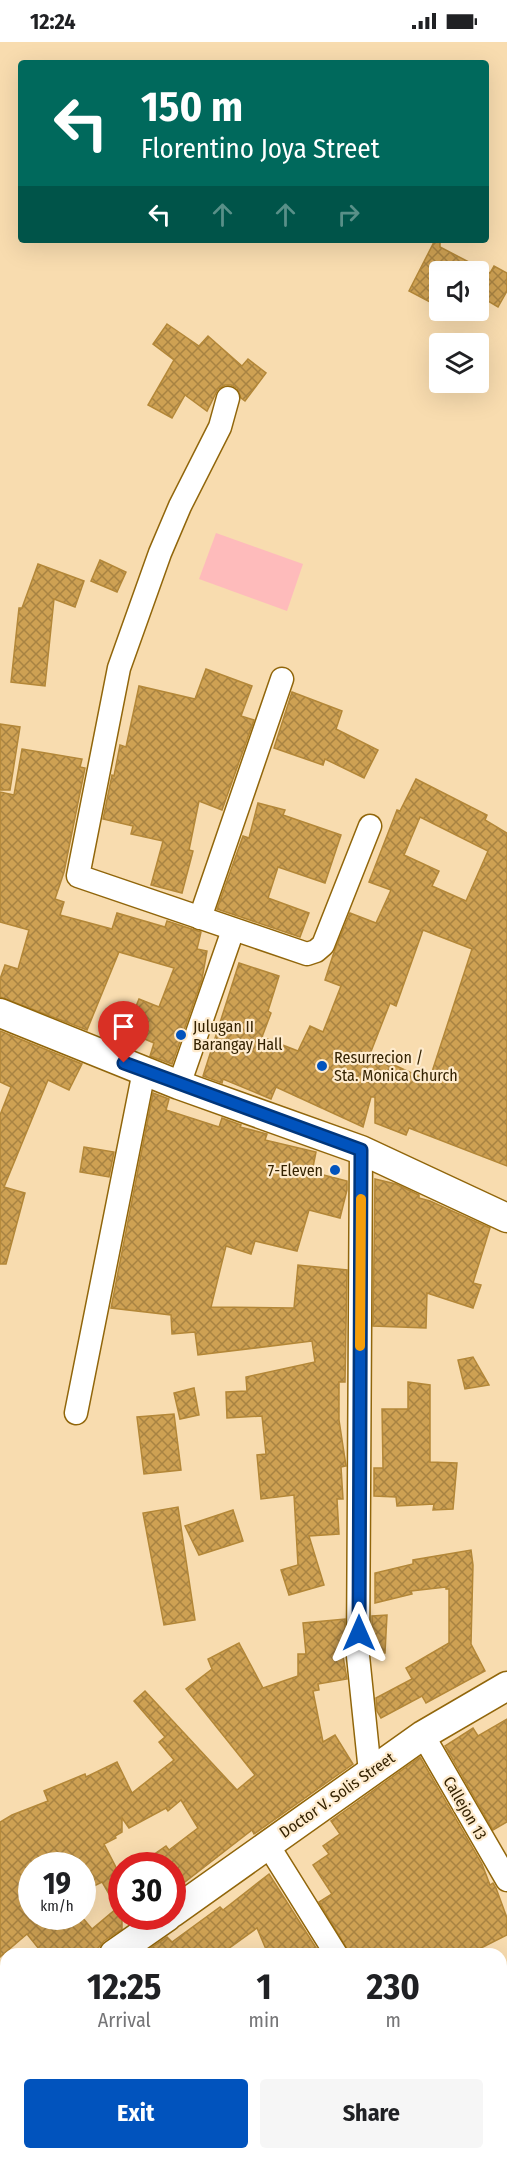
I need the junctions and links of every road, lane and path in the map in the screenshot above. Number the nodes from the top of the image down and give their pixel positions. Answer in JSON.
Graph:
{"nodes":[{"id":1,"x":228,"y":398,"type":"dead end"},
{"id":2,"x":282,"y":679,"type":"dead end"},
{"id":3,"x":370,"y":826,"type":"dead end"},
{"id":4,"x":200,"y":918,"type":"junction"},
{"id":5,"x":233,"y":930,"type":"junction"},
{"id":6,"x":0,"y":1013,"type":"edge"},
{"id":7,"x":144,"y":1071,"type":"junction"},
{"id":8,"x":179,"y":1084,"type":"junction"},
{"id":9,"x":361,"y":1150,"type":"junction"},
{"id":10,"x":507,"y":1218,"type":"edge"},
{"id":11,"x":76,"y":1413,"type":"dead end"},
{"id":12,"x":507,"y":1686,"type":"edge"},
{"id":13,"x":423,"y":1735,"type":"junction"},
{"id":14,"x":370,"y":1772,"type":"junction"},
{"id":15,"x":268,"y":1845,"type":"junction"},
{"id":16,"x":507,"y":1880,"type":"edge"},
{"id":17,"x":186,"y":1903,"type":"edge"},
{"id":18,"x":148,"y":1930,"type":"edge"},
{"id":19,"x":122,"y":1948,"type":"edge"},
{"id":20,"x":332,"y":1948,"type":"edge"}],
"edges":[{"from":1,"to":4,"type":"street"},
{"from":2,"to":4,"type":"street"},
{"from":3,"to":5,"type":"street"},
{"from":4,"to":5,"type":"street"},
{"from":5,"to":8,"type":"street"},
{"from":6,"to":7,"type":"street"},
{"from":7,"to":8,"type":"street"},
{"from":7,"to":11,"type":"street"},
{"from":8,"to":9,"type":"street"},
{"from":9,"to":10,"type":"street"},
{"from":9,"to":14,"type":"street"},
{"from":12,"to":13,"type":"street","name":"Doctor V. Solis Street"},
{"from":13,"to":14,"type":"street","name":"Doctor V. Solis Street"},
{"from":13,"to":16,"type":"street","name":"Callejon 13"},
{"from":14,"to":15,"type":"street","name":"Doctor V. Solis Street"},
{"from":15,"to":17,"type":"street","name":"Doctor V. Solis Street"},
{"from":15,"to":20,"type":"street"},
{"from":18,"to":19,"type":"street"}]}
